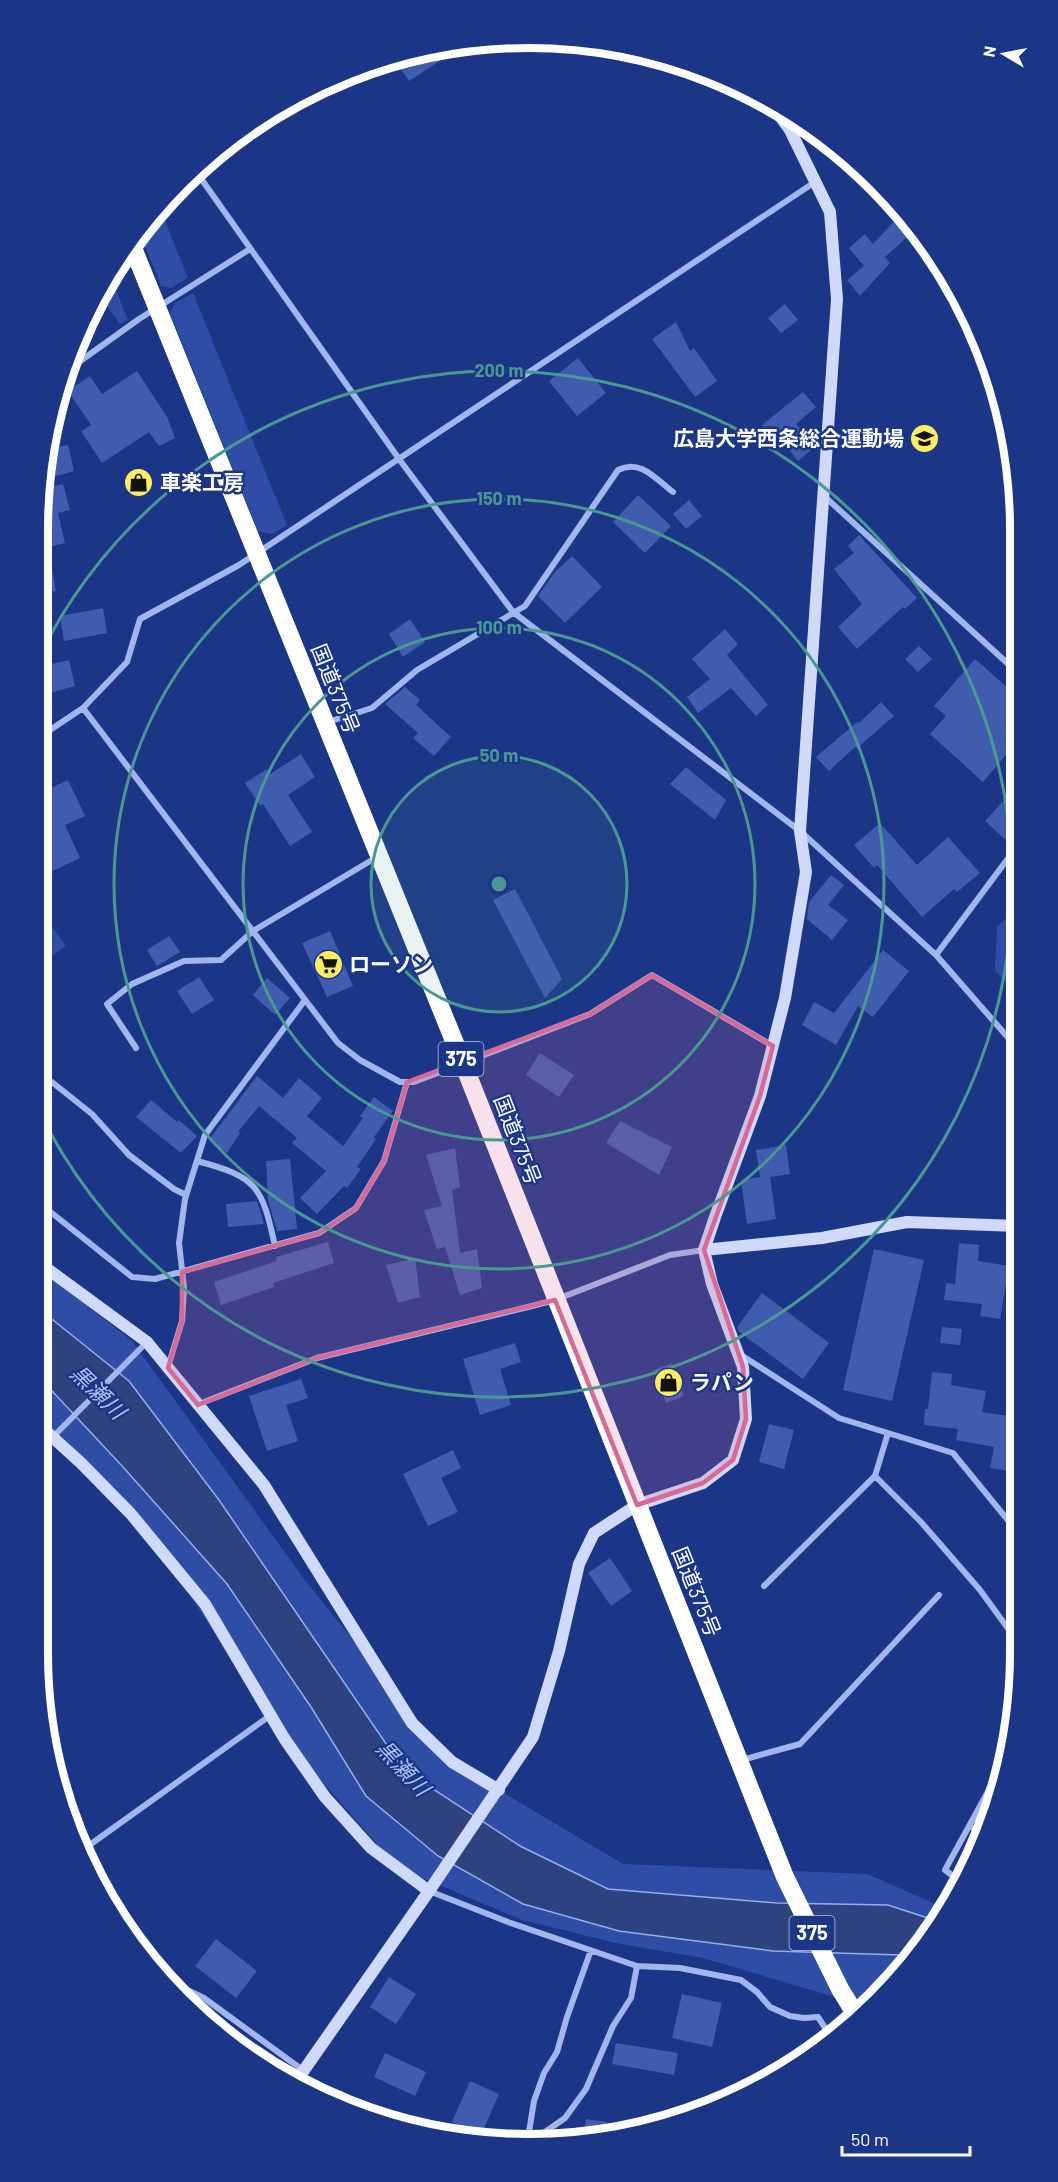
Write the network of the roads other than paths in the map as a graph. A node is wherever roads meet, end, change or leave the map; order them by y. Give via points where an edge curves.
1 (783, 121) edge
2 (201, 178) edge
3 (815, 182) junction
4 (250, 249) junction
5 (135, 253) edge
6 (157, 308) junction
7 (78, 363) edge
8 (399, 459) junction
9 (673, 492) dead end
10 (823, 495) junction
11 (256, 553) junction
12 (513, 612) junction
13 (1010, 666) edge
14 (83, 708) junction
15 (325, 723) junction
16 (48, 731) edge
17 (800, 831) junction
18 (379, 856) junction
19 (1010, 856) edge
20 (253, 931) junction
21 (936, 955) junction
22 (305, 1000) junction
23 (1010, 1040) edge
24 (772, 1046) junction
25 (136, 1048) dead end
26 (463, 1063) junction
27 (48, 1079) edge
28 (407, 1082) junction
29 (197, 1161) junction
30 (186, 1195) junction
31 (48, 1210) edge
32 (1010, 1226) edge
33 (275, 1246) junction
34 (704, 1250) junction
35 (48, 1270) edge
36 (182, 1272) junction
37 (555, 1300) junction
38 (142, 1347) junction
39 (739, 1353) junction
40 (168, 1368) junction
41 (198, 1405) junction
42 (48, 1431) edge
43 (888, 1433) junction
44 (54, 1434) junction
45 (48, 1441) edge
46 (875, 1476) junction
47 (637, 1505) junction
48 (1010, 1523) edge
49 (764, 1586) dead end
50 (939, 1595) dead end
51 (1010, 1631) edge
52 (272, 1715) junction
53 (739, 1761) junction
54 (991, 1787) edge
55 (499, 1790) junction
56 (970, 1826) junction
57 (976, 1830) edge
58 (89, 1846) edge
59 (954, 1877) edge
60 (429, 1891) junction
61 (591, 1950) junction
62 (637, 1966) junction
63 (185, 1989) edge
64 (852, 2009) edge
65 (827, 2031) edge
66 (304, 2071) junction
67 (300, 2076) edge
68 (530, 2134) edge
69 (541, 2134) edge

1 - 3 street
2 - 4 street
3 - 8 street
3 - 10 street via 830,212 837,299
4 - 6 street
4 - 8 street
5 - 6 highway, 国道375号 / 375
6 - 7 street
6 - 11 highway, 国道375号 / 375
8 - 11 street
8 - 12 street
9 - 12 street via 641,467 628,465 618,470 525,606
10 - 13 street
10 - 17 street
11 - 14 street via 140,619 127,662
11 - 15 highway, 国道375号 / 375
12 - 15 street via 417,670 372,708
12 - 17 street
14 - 16 street
14 - 20 street
15 - 18 highway, 国道375号 / 375
17 - 21 street
17 - 24 street via 806,872 785,998
18 - 20 street
18 - 26 highway, 国道375号 / 375
19 - 21 street
20 - 22 street
20 - 25 street via 221,960 184,961 132,984 107,1004
21 - 23 street
22 - 28 street via 338,1043 360,1060
22 - 29 street via 206,1135
24 - 26 street via 652,975 590,1014
24 - 34 street via 760,1096
26 - 28 street
26 - 37 highway, 国道375号 / 375
27 - 30 street via 92,1114 129,1155
28 - 33 street via 384,1161 356,1208 319,1233
29 - 30 street
29 - 33 street via 226,1169 252,1183 266,1206
30 - 36 street via 179,1243
31 - 36 street via 132,1277 155,1279
32 - 34 street via 907,1222 822,1238
33 - 36 street
34 - 37 street via 670,1255
34 - 39 street via 712,1284
35 - 38 street
36 - 40 street via 182,1321
37 - 41 street via 317,1358
37 - 47 highway, 国道375号 / 375
38 - 40 street
38 - 44 street
39 - 43 street via 839,1418
39 - 47 street via 746,1419 733,1460 702,1483
40 - 41 street
41 - 55 street via 264,1485 412,1723 452,1762
42 - 44 street
43 - 46 street
43 - 48 street via 953,1453
44 - 45 street
44 - 52 street via 131,1514 205,1604
46 - 49 street
46 - 51 street via 951,1556
47 - 53 highway, 国道375号 / 375
47 - 55 street via 594,1533 579,1564 559,1651 533,1737
50 - 53 street via 800,1744
52 - 58 street
52 - 60 street via 325,1797 371,1848
53 - 64 highway, 国道375号 / 375 via 785,1877
54 - 56 street
55 - 60 street
56 - 57 street
56 - 59 street via 945,1870
60 - 61 street
60 - 66 street
61 - 62 street
61 - 68 street via 557,2052 537,2092
62 - 65 street via 690,1969 741,1980 770,2007 790,2016 818,2017
62 - 69 street via 630,1998 585,2089 565,2118
63 - 66 street via 204,1998
66 - 67 street

